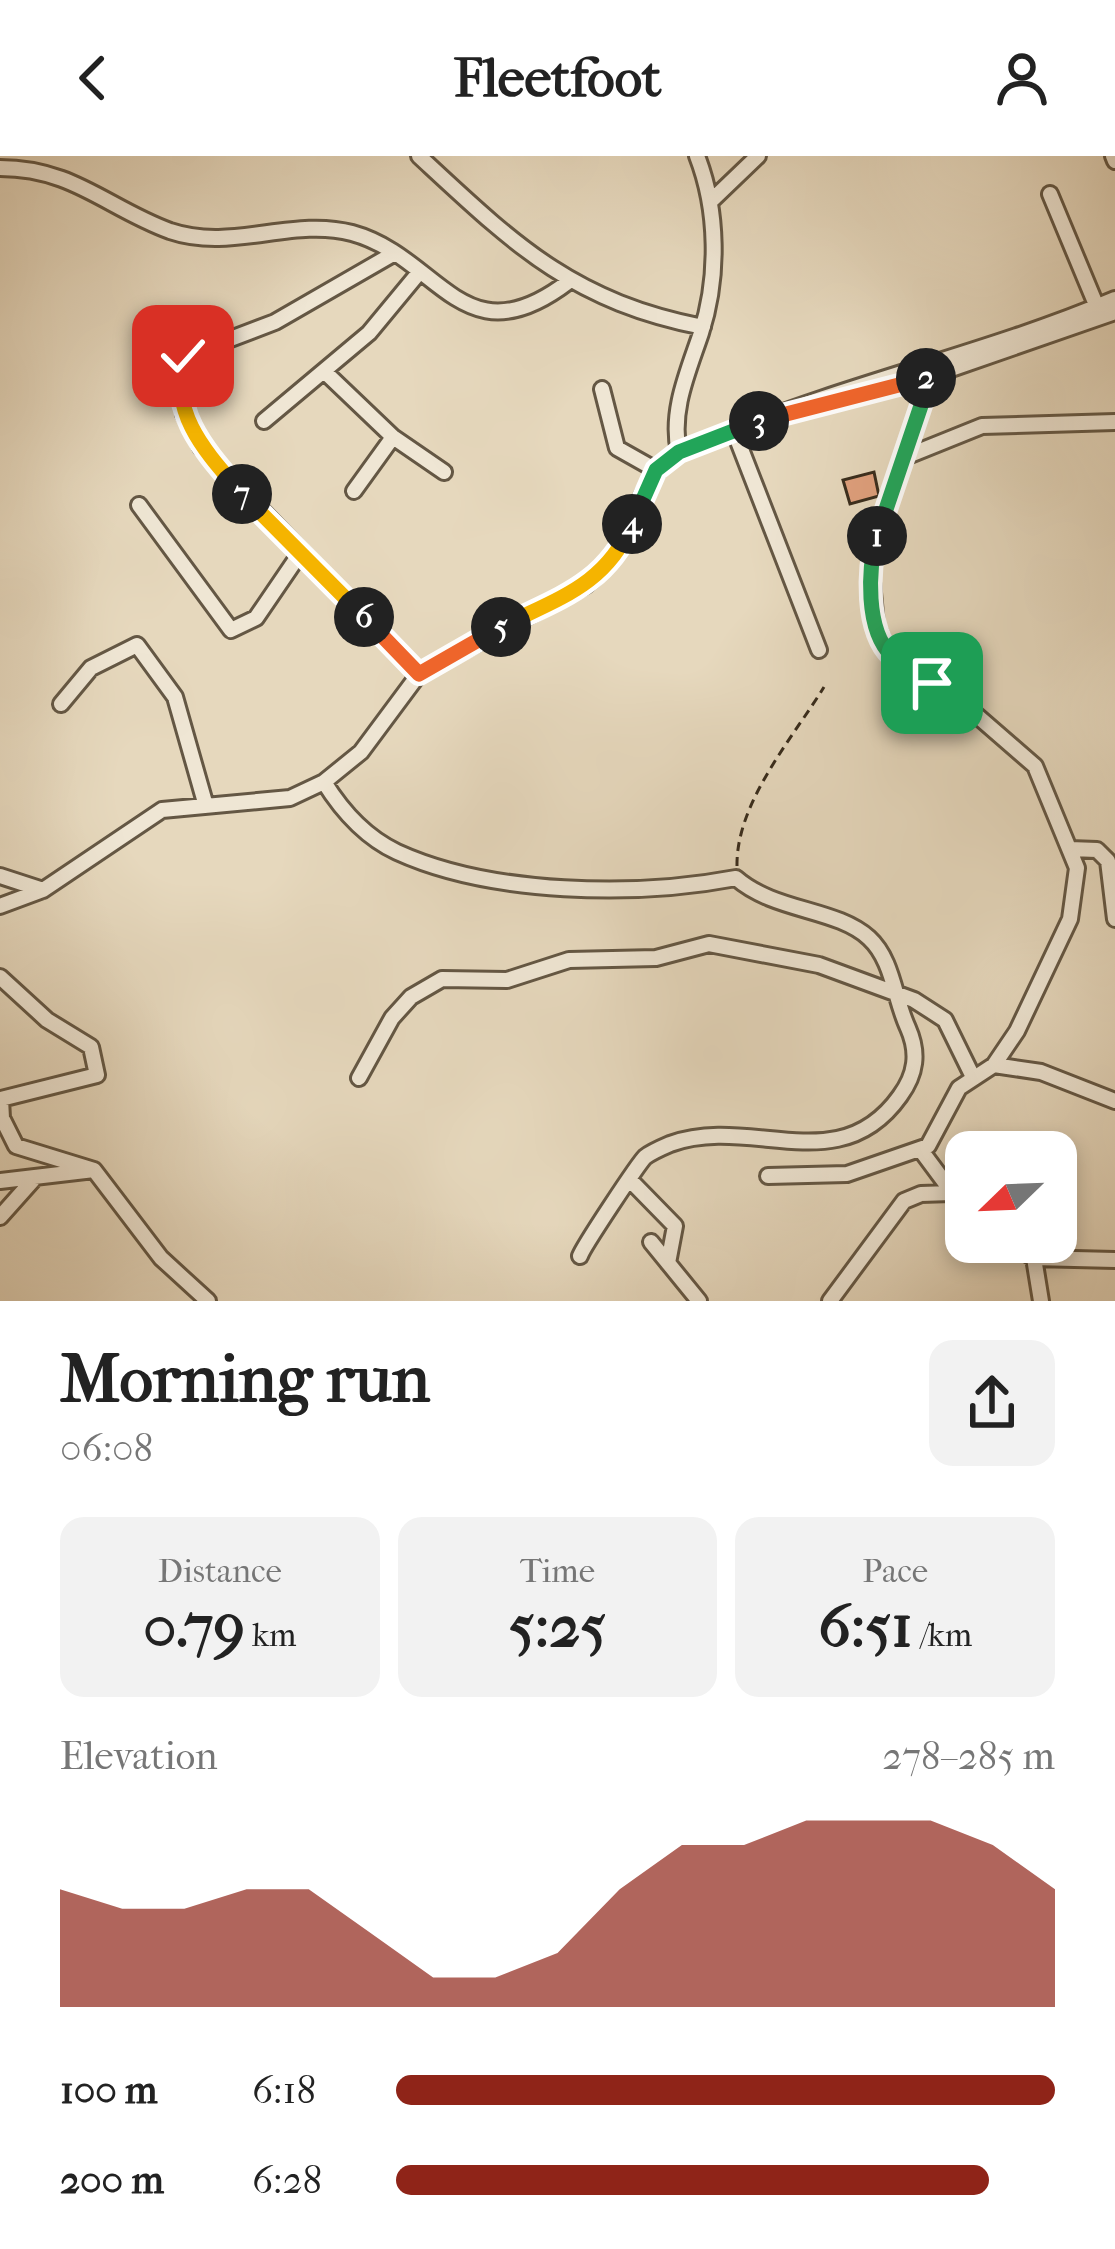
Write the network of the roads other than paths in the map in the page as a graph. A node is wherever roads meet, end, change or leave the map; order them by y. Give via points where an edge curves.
1 (418, 156) edge
2 (697, 156) edge
3 (758, 156) edge
4 (0, 168) edge
5 (1050, 194) dead end
6 (710, 202) junction
7 (393, 254) junction
8 (417, 274) junction
9 (568, 282) junction
10 (1115, 299) edge
11 (1097, 307) junction
12 (1115, 312) edge
13 (703, 327) junction
14 (1043, 333) junction
15 (326, 374) junction
16 (931, 376) junction
17 (602, 389) dead end
18 (264, 421) dead end
19 (756, 421) junction
20 (1115, 422) edge
21 (734, 431) junction
22 (393, 437) junction
23 (679, 452) junction
24 (905, 458) junction
25 (656, 470) junction
26 (444, 472) dead end
27 (354, 491) dead end
28 (139, 506) dead end
29 (301, 552) junction
30 (819, 650) dead end
31 (419, 674) junction
32 (61, 704) dead end
33 (324, 782) junction
34 (206, 806) junction
35 (1070, 849) junction
36 (0, 875) edge
37 (43, 890) junction
38 (0, 906) edge
39 (1115, 919) edge
40 (0, 977) edge
41 (890, 991) junction
42 (994, 1065) junction
43 (972, 1075) junction
44 (359, 1078) dead end
45 (1115, 1101) edge
46 (920, 1150) junction
47 (94, 1170) junction
48 (768, 1176) dead end
49 (33, 1180) junction
50 (0, 1181) edge
51 (631, 1181) junction
52 (945, 1185) edge
53 (945, 1193) edge
54 (0, 1217) edge
55 (651, 1242) dead end
56 (580, 1256) dead end
57 (1077, 1259) edge
58 (1115, 1260) edge
59 (668, 1263) junction
60 (1035, 1263) edge
61 (208, 1301) edge
62 (699, 1301) edge
63 (830, 1301) edge
64 (1041, 1301) edge

1 - 9 street via 485,221
2 - 6 street
3 - 6 street
4 - 7 street via 86,185 172,231 254,239 311,226 366,238
5 - 11 street
6 - 13 street via 714,249
7 - 8 street
7 - 29 street via 275,322 183,356 191,432
8 - 9 street via 462,305 503,313 541,303
8 - 15 street
9 - 13 street via 642,315
10 - 11 street
11 - 14 street
12 - 14 street
13 - 23 street via 683,383
14 - 16 street
14 - 19 street
15 - 18 street
15 - 22 street
16 - 19 street
16 - 24 street
17 - 25 street via 617,448
19 - 21 street
20 - 24 street via 982,426
21 - 23 street
21 - 30 street
22 - 26 street
22 - 27 street
23 - 25 street
24 - 35 street via 870,560 876,626 888,653 973,710 1035,766
25 - 31 street via 610,566
28 - 29 street via 231,630 256,618
29 - 31 street
31 - 33 street via 362,752
32 - 34 street via 92,668 137,645 175,697
33 - 34 street via 290,798
33 - 41 street via 356,824 421,861 559,886 648,890 736,878 757,896 864,933 886,956
34 - 37 street via 162,810
35 - 39 street via 1097,850 1108,860
35 - 42 street via 1070,919
36 - 37 street
37 - 38 street
40 - 47 street via 91,1047 97,1075 2,1099 2,1118 16,1146
41 - 43 street via 945,1021
41 - 44 street via 819,965 710,944 656,958 569,961 507,980 442,980 392,1018
41 - 51 street via 915,1044 913,1077 870,1129 839,1141 671,1144 645,1157
42 - 43 street
42 - 45 street via 1041,1072
43 - 46 street
46 - 48 street via 847,1174
46 - 52 street
47 - 49 street
47 - 61 street via 161,1258
49 - 50 street
49 - 54 street
51 - 56 street via 587,1235
51 - 59 street via 675,1226
53 - 63 street via 904,1201
55 - 59 street
57 - 58 street
59 - 62 street
60 - 64 street

